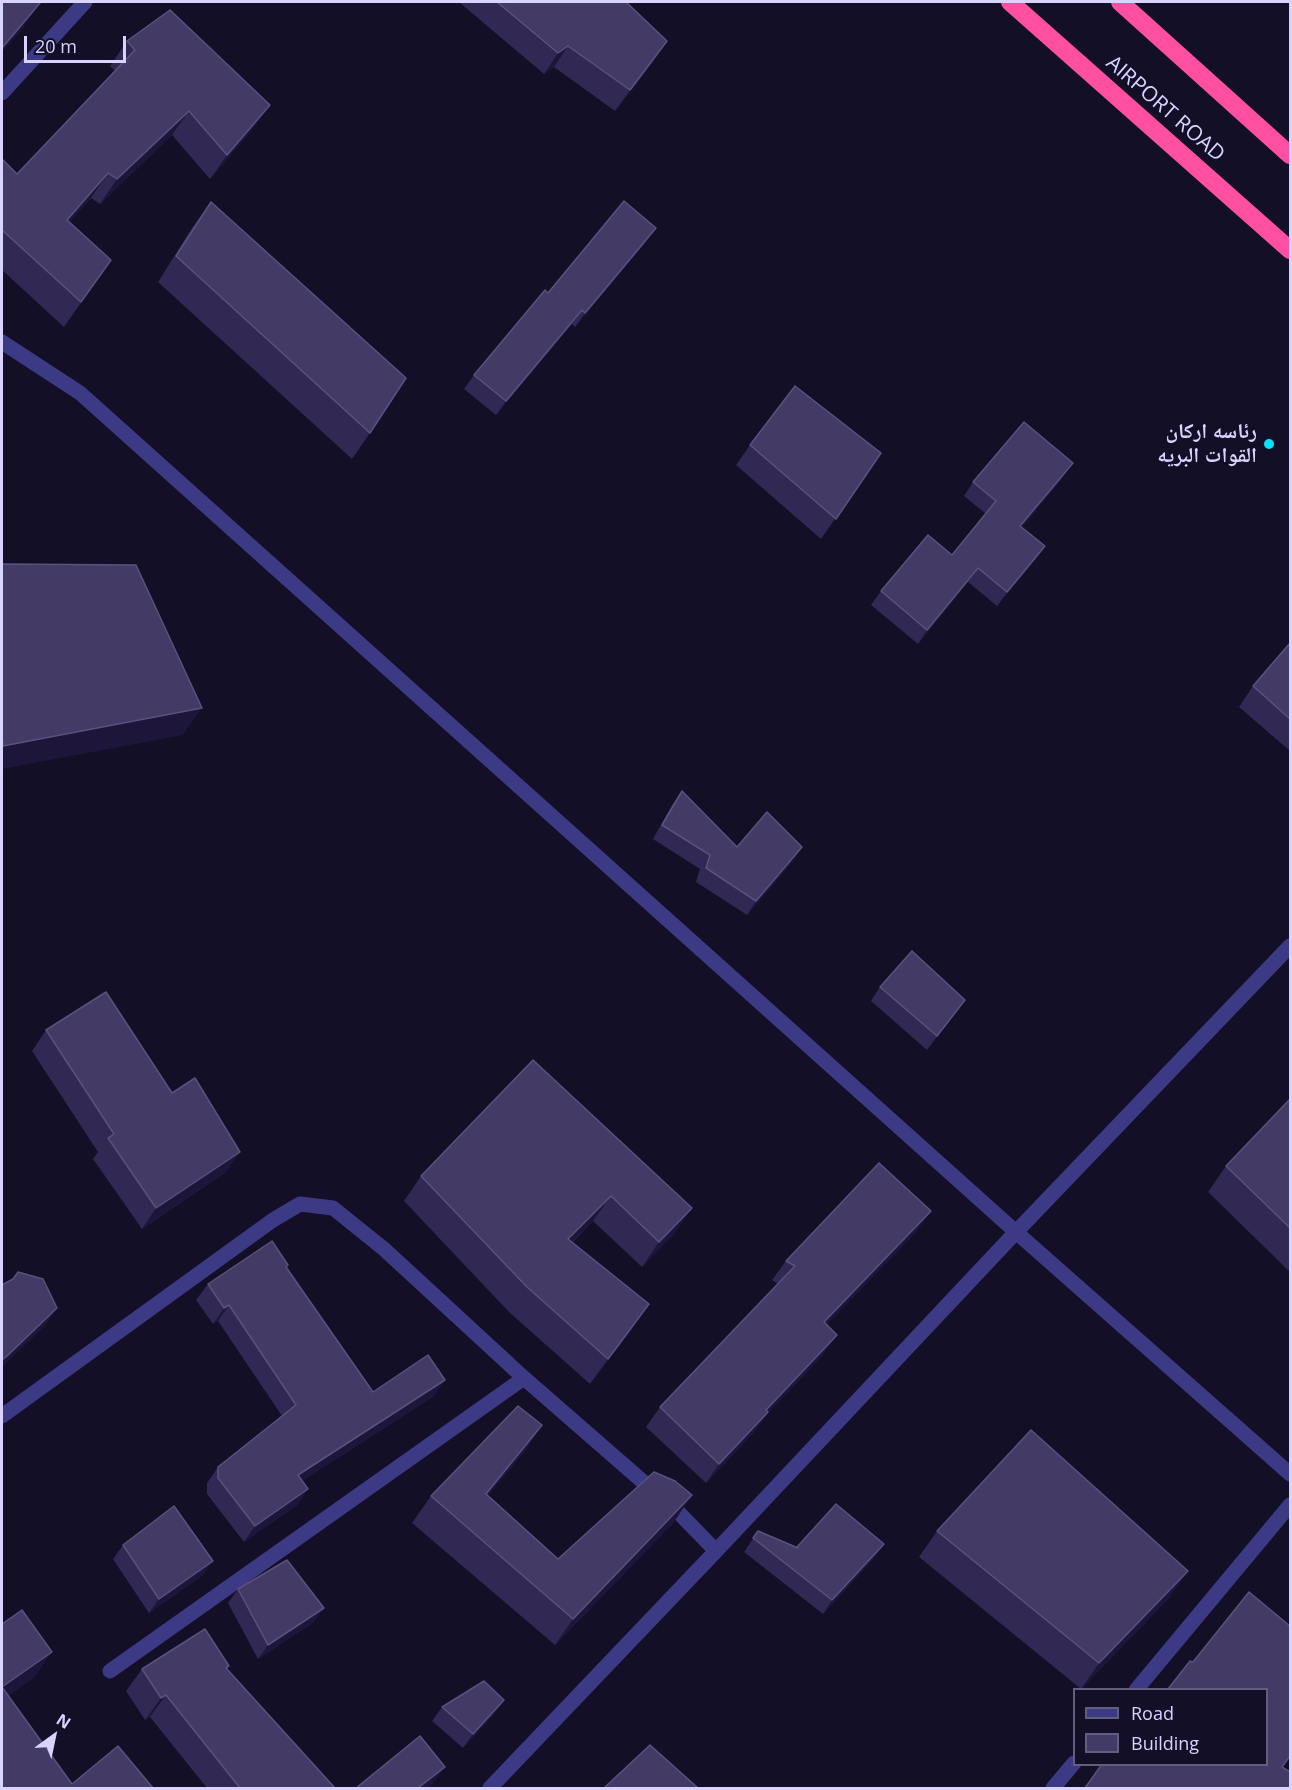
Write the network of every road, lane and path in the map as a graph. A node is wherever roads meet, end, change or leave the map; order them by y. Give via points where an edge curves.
1 (85, 2) edge
2 (1010, 2) edge
3 (1120, 2) edge
4 (2, 93) edge
5 (1290, 155) edge
6 (1290, 250) edge
7 (2, 342) edge
8 (1290, 946) edge
9 (1016, 1232) junction
10 (524, 1378) junction
11 (2, 1416) edge
12 (1290, 1474) edge
13 (1290, 1505) edge
14 (716, 1551) junction
15 (110, 1671) dead end
16 (1137, 1688) edge
17 (1073, 1764) edge
18 (490, 1788) edge
19 (1053, 1788) edge

1 - 4 street
2 - 6 highway, AIRPORT ROAD
3 - 5 highway
7 - 9 street via 80,393
8 - 9 street
9 - 12 street
9 - 14 street
10 - 11 street via 384,1249 333,1208 300,1204
10 - 14 street via 680,1514
10 - 15 street
13 - 16 street
14 - 18 street
17 - 19 street

